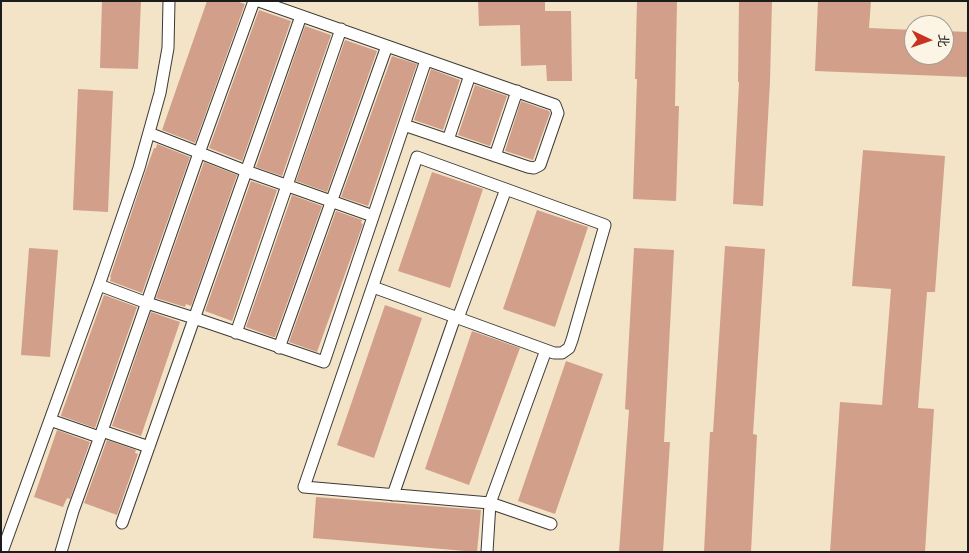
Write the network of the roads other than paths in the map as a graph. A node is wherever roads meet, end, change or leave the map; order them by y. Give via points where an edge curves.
1 (169, 1) edge
2 (254, 1) edge
3 (259, 1) edge
4 (301, 16) junction
5 (341, 29) junction
6 (387, 46) junction
7 (426, 60) junction
8 (470, 75) junction
9 (517, 92) junction
10 (404, 125) junction
11 (148, 133) junction
12 (448, 140) junction
13 (199, 153) junction
14 (495, 156) junction
15 (246, 171) junction
16 (288, 185) junction
17 (506, 190) junction
18 (331, 201) junction
19 (373, 216) junction
20 (99, 285) junction
21 (373, 287) junction
22 (147, 304) junction
23 (194, 318) junction
24 (457, 318) junction
25 (236, 333) junction
26 (279, 348) junction
27 (546, 350) junction
28 (50, 420) junction
29 (101, 434) junction
30 (149, 447) junction
31 (393, 495) junction
32 (490, 503) junction
33 (122, 523) dead end
34 (551, 524) dead end
35 (2, 552) edge
36 (61, 552) edge
37 (486, 552) edge

1 - 11 lane via 168,48 160,93
2 - 13 lane
3 - 4 lane
4 - 5 lane
4 - 15 lane
5 - 6 lane
5 - 16 lane
6 - 7 lane
6 - 18 lane
7 - 8 lane
7 - 10 lane
8 - 9 lane
8 - 12 lane
9 - 14 lane
9 - 14 lane via 555,105 558,113 540,165 528,167
10 - 12 lane
10 - 19 lane
11 - 13 lane
11 - 20 lane
12 - 14 lane
13 - 15 lane
13 - 22 lane
15 - 16 lane
15 - 23 lane
16 - 18 lane
16 - 25 lane
17 - 21 lane via 418,157
17 - 24 lane
17 - 27 lane via 604,225 569,348 562,353
18 - 19 lane
18 - 26 lane
19 - 26 lane via 324,362
20 - 22 lane
20 - 28 lane
21 - 24 lane
21 - 31 lane via 304,487
22 - 23 lane
22 - 29 lane
23 - 25 lane
23 - 30 lane
24 - 27 lane
24 - 31 lane
25 - 26 lane
27 - 32 lane
28 - 29 lane
28 - 35 lane
29 - 30 lane
29 - 36 lane via 72,511
30 - 33 lane
31 - 32 lane
32 - 34 lane
32 - 37 lane

